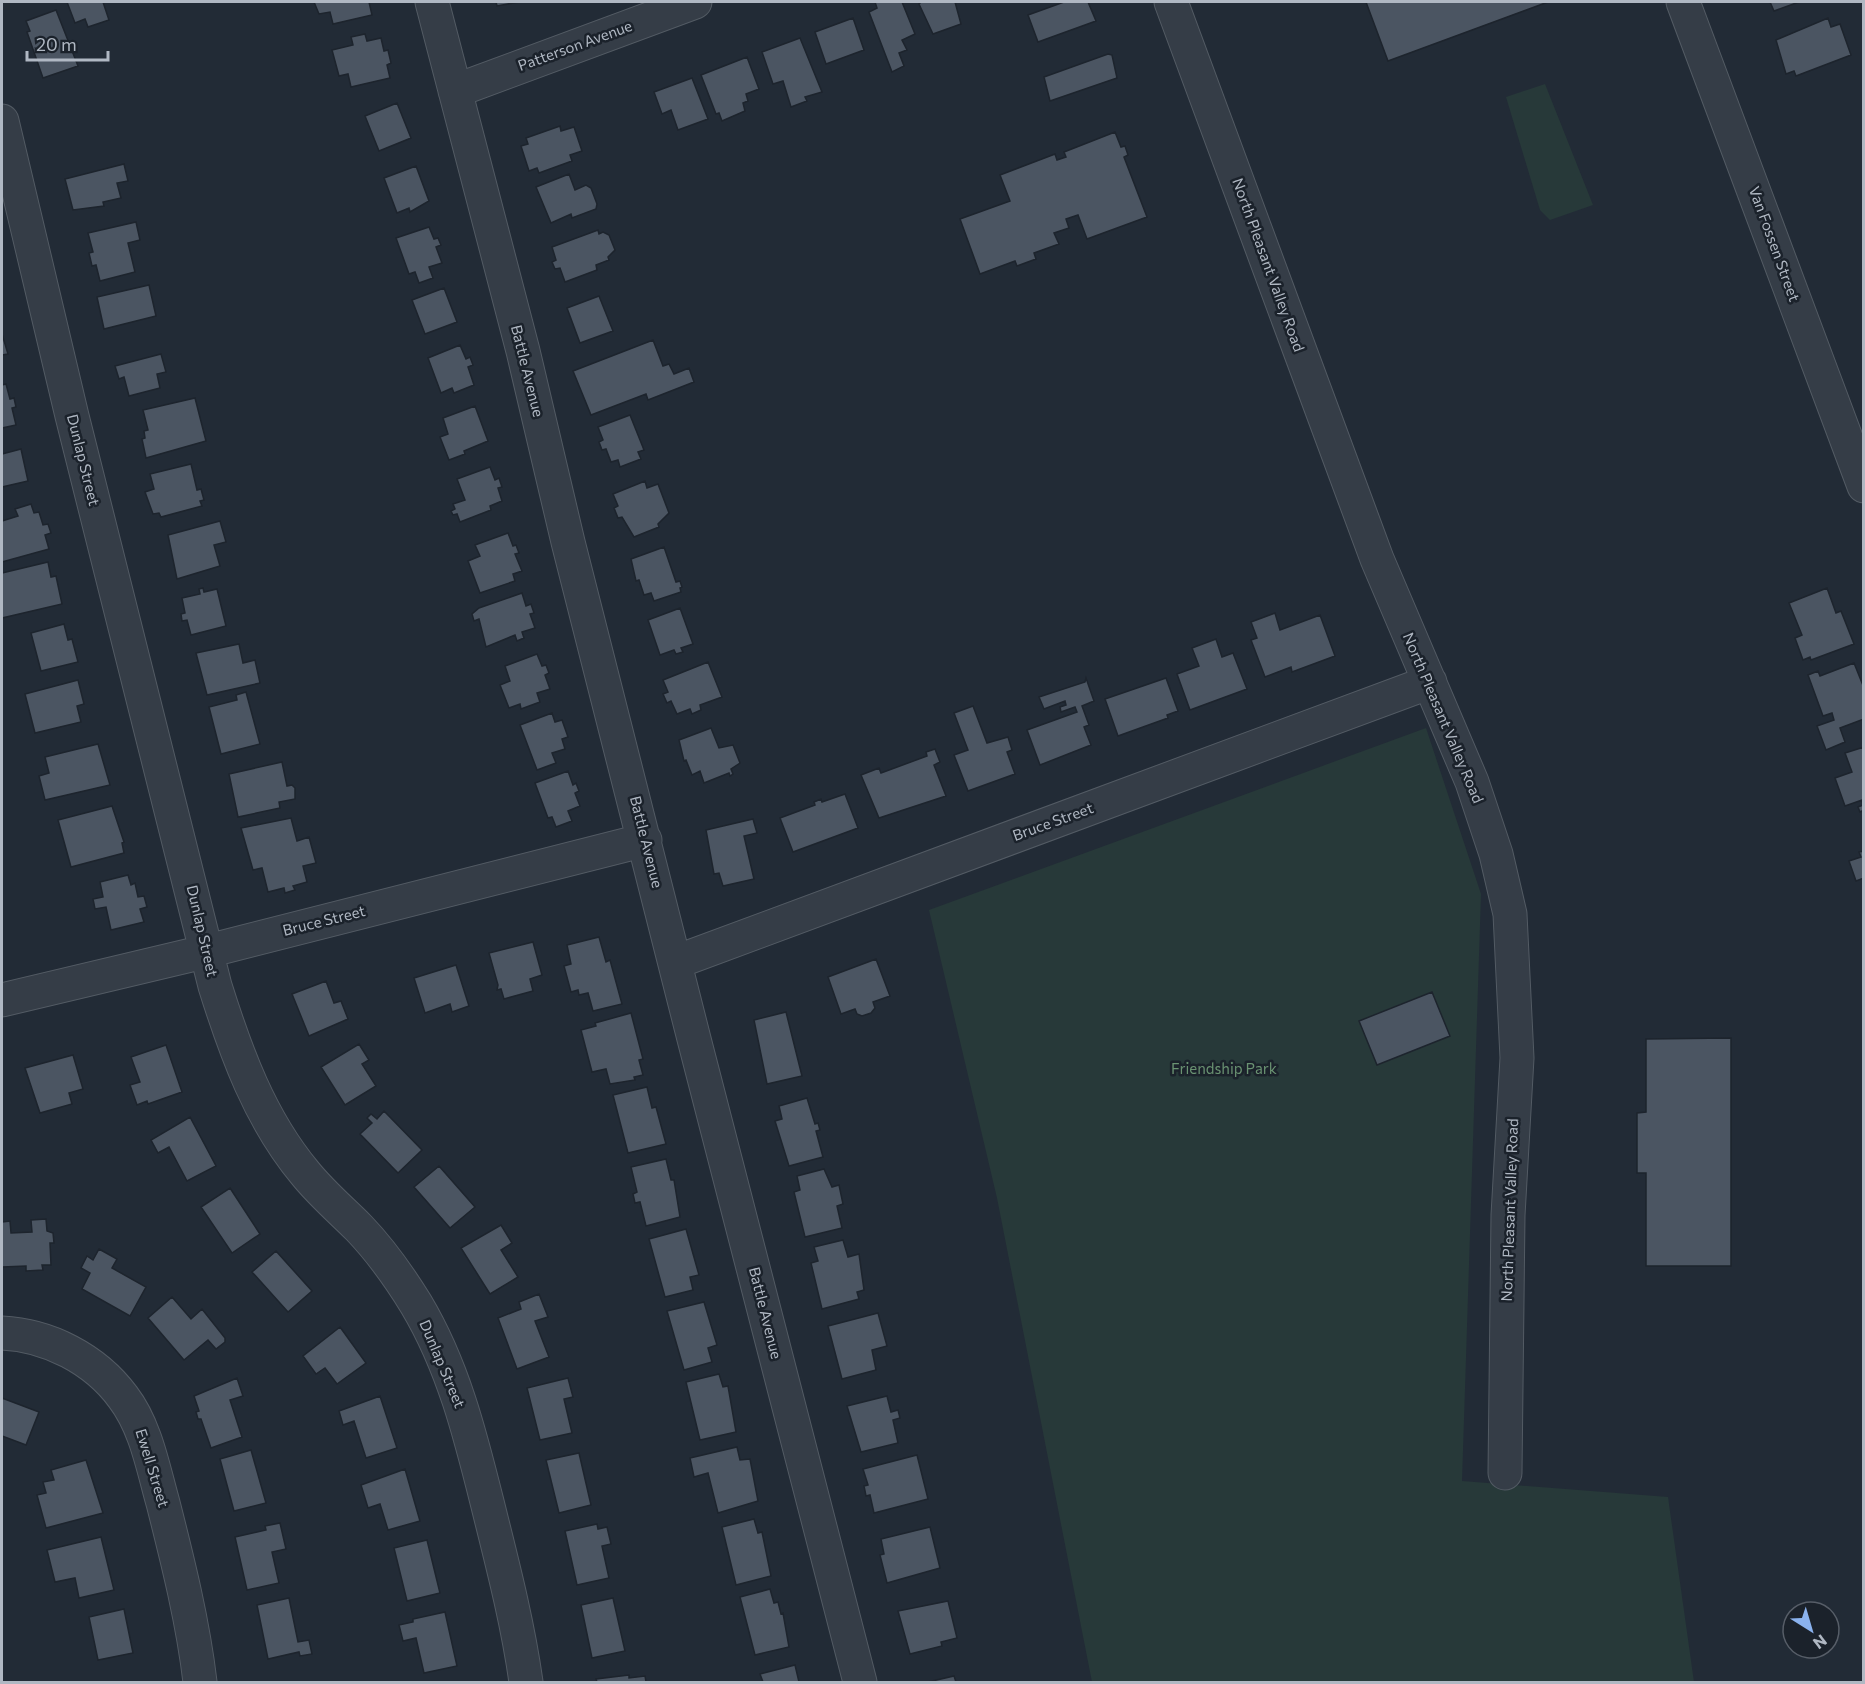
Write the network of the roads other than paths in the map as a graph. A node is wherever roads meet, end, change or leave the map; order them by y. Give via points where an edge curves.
1 (432, 2) edge
2 (695, 2) edge
3 (1171, 2) edge
4 (1683, 2) edge
5 (454, 91) junction
6 (2, 121) edge
7 (1863, 486) edge
8 (1430, 682) junction
9 (645, 840) junction
10 (208, 951) junction
11 (676, 962) junction
12 (2, 1000) edge
13 (2, 1333) edge
14 (1505, 1473) dead end
15 (200, 1683) edge
16 (526, 1683) edge
17 (860, 1683) edge

1 - 5 street, Battle Avenue
2 - 5 street, Patterson Avenue
3 - 8 street, North Pleasant Valley Road via 1377,559
4 - 7 street, Van Fossen Street
5 - 9 street, Battle Avenue
6 - 10 street, Dunlap Street via 72,416
8 - 11 street, Bruce Street
8 - 14 street, North Pleasant Valley Road via 1472,782 1496,854 1510,914 1517,1058 1508,1215
9 - 10 street, Bruce Street
9 - 11 street, Battle Avenue
10 - 12 street, Bruce Street
10 - 16 street, Dunlap Street via 233,1043 279,1138 306,1175 387,1261 436,1340 456,1388 474,1453 519,1631
11 - 17 street, Battle Avenue
13 - 15 street, Ewell Street via 42,1340 71,1352 102,1374 123,1397 139,1424 178,1562

